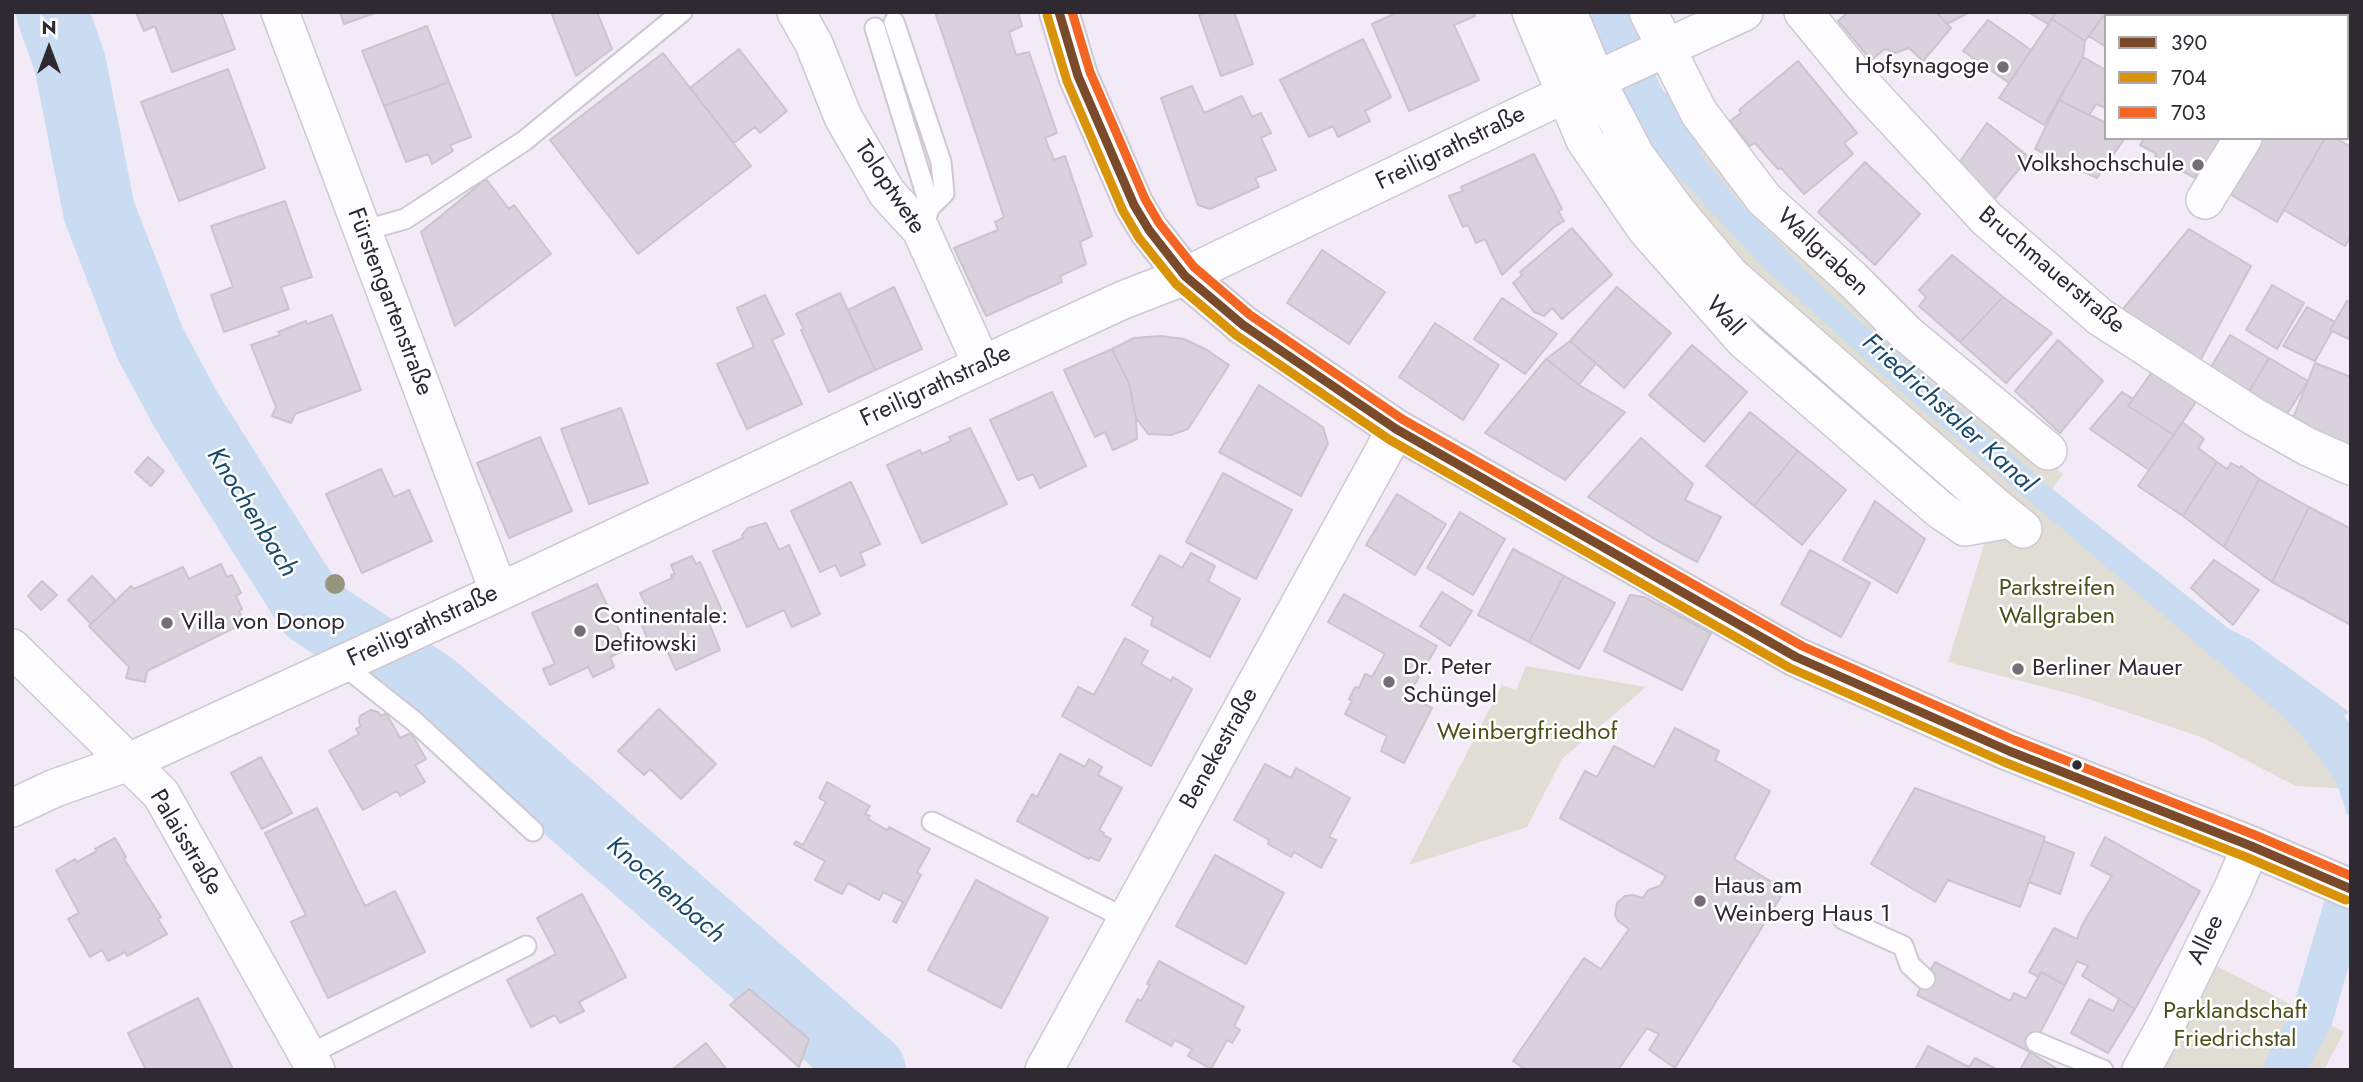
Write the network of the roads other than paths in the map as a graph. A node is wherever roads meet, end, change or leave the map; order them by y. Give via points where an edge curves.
1 (280, 12) edge
2 (682, 12) edge
3 (796, 12) edge
4 (1059, 12) edge
5 (1531, 12) edge
6 (1568, 12) edge
7 (1648, 12) edge
8 (1744, 12) edge
9 (1803, 12) edge
10 (894, 22) dead end
11 (875, 29) dead end
12 (1658, 52) junction
13 (1590, 83) junction
14 (2242, 140) edge
15 (2205, 200) dead end
16 (925, 218) junction
17 (362, 231) junction
18 (1185, 276) junction
19 (982, 365) junction
20 (1396, 429) junction
21 (2048, 451) dead end
22 (2351, 466) edge
23 (2020, 526) dead end
24 (499, 592) junction
25 (12, 648) edge
26 (342, 664) junction
27 (129, 762) junction
28 (12, 808) edge
29 (932, 822) dead end
30 (533, 831) dead end
31 (2251, 846) junction
32 (2340, 884) edge
33 (1127, 919) junction
34 (1843, 919) dead end
35 (526, 946) dead end
36 (1925, 979) dead end
37 (2036, 1042) dead end
38 (312, 1062) edge
39 (1044, 1070) edge
40 (2103, 1070) edge
41 (2141, 1070) edge

1 - 17 street, Fürstengartenstraße
2 - 17 lane via 524,141 405,219
3 - 16 street, Toloptwete via 843,117 887,192
4 - 18 main road via 1078,76 1133,205
5 - 13 street, Wall
6 - 13 street, Wall
7 - 12 street, Wallgraben
8 - 12 street, Freiligrathstraße
9 - 22 street, Bruchmauerstraße via 1863,85 1987,219 2100,317 2253,416
10 - 16 lane via 941,162 944,193
11 - 16 lane via 919,170
12 - 13 street, Freiligrathstraße
12 - 21 street, Wallgraben via 1764,199 1907,334
13 - 18 street, Freiligrathstraße
13 - 23 street, Wall via 1585,140 1646,229 1744,340 1965,527
14 - 15 street
16 - 19 street, Toloptwete
17 - 24 street, Fürstengartenstraße
18 - 19 street, Freiligrathstraße
18 - 20 main road via 1243,325
19 - 24 street, Freiligrathstraße
20 - 31 main road via 1796,657 2009,751
20 - 33 street, Benekestraße
24 - 26 street, Freiligrathstraße
25 - 27 street, Palaisstraße
26 - 27 street, Freiligrathstraße
26 - 30 lane via 415,722
27 - 28 street, Freiligrathstraße
27 - 38 street, Palaisstraße via 161,794
29 - 33 lane
31 - 32 main road
31 - 41 street, Allee
33 - 39 street, Benekestraße
34 - 36 lane via 1903,946 1910,965
35 - 38 lane
37 - 40 lane

